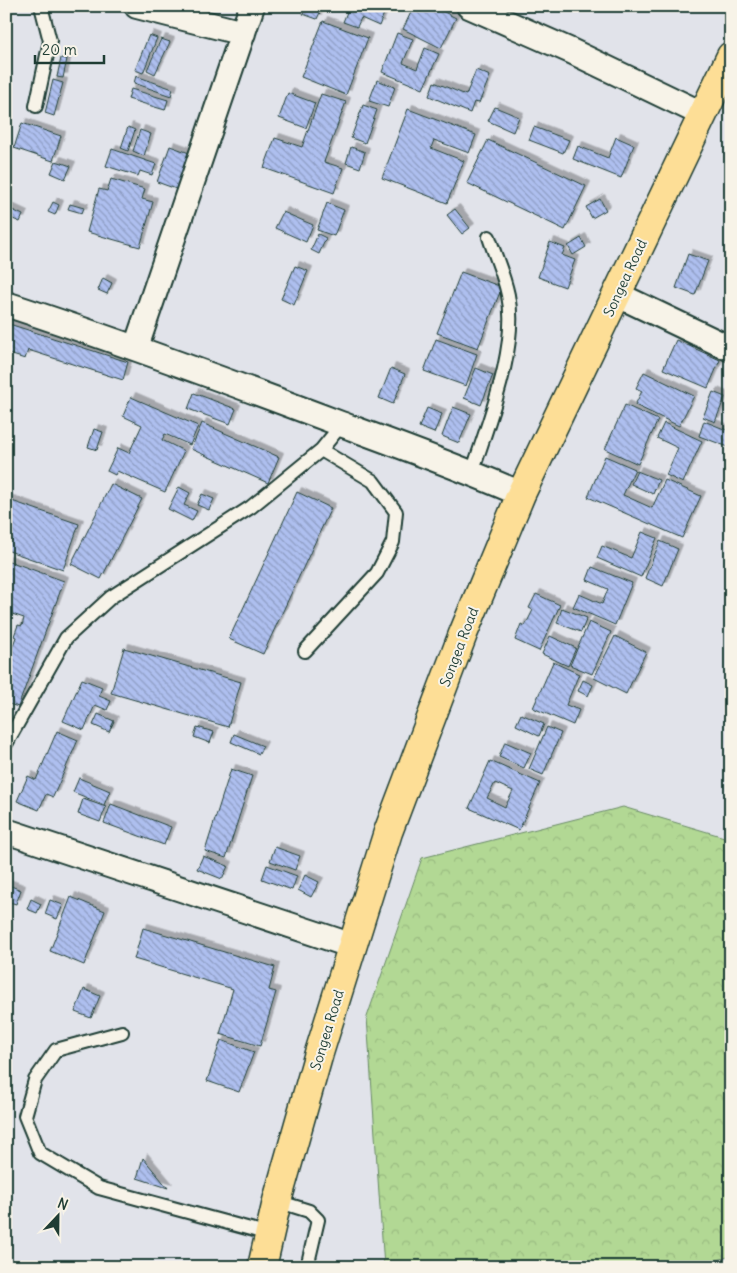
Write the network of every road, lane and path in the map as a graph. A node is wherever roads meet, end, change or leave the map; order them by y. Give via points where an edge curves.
1 (41, 6) edge
2 (137, 6) edge
3 (252, 6) edge
4 (469, 6) edge
5 (243, 33) junction
6 (731, 56) edge
7 (36, 106) dead end
8 (702, 114) junction
9 (489, 237) dead end
10 (618, 295) junction
11 (6, 304) edge
12 (136, 347) junction
13 (731, 349) edge
14 (342, 424) junction
15 (321, 450) junction
16 (472, 473) junction
17 (521, 494) junction
18 (304, 651) dead end
19 (6, 744) edge
20 (6, 831) edge
21 (353, 946) junction
22 (122, 1032) dead end
23 (277, 1201) junction
24 (269, 1234) junction
25 (262, 1267) edge
26 (307, 1267) edge

1 - 7 lane via 50,41
2 - 5 street
3 - 5 street
4 - 8 street
5 - 12 street
6 - 8 highway, Songea Road
8 - 10 highway, Songea Road
9 - 16 lane via 508,295 511,322 507,358
10 - 13 street
10 - 17 highway, Songea Road
11 - 12 street
12 - 14 street
14 - 15 lane
14 - 16 street
15 - 18 lane via 373,481 396,512 393,542 377,573
15 - 19 lane via 251,507 111,597 66,638
16 - 17 street
17 - 21 highway, Songea Road via 463,634 388,832
20 - 21 street
21 - 23 highway, Songea Road via 318,1053
22 - 24 lane via 56,1050 35,1080 25,1116 40,1153 99,1188
23 - 24 highway, Songea Road
23 - 26 lane via 310,1210 318,1220
24 - 25 highway, Songea Road

